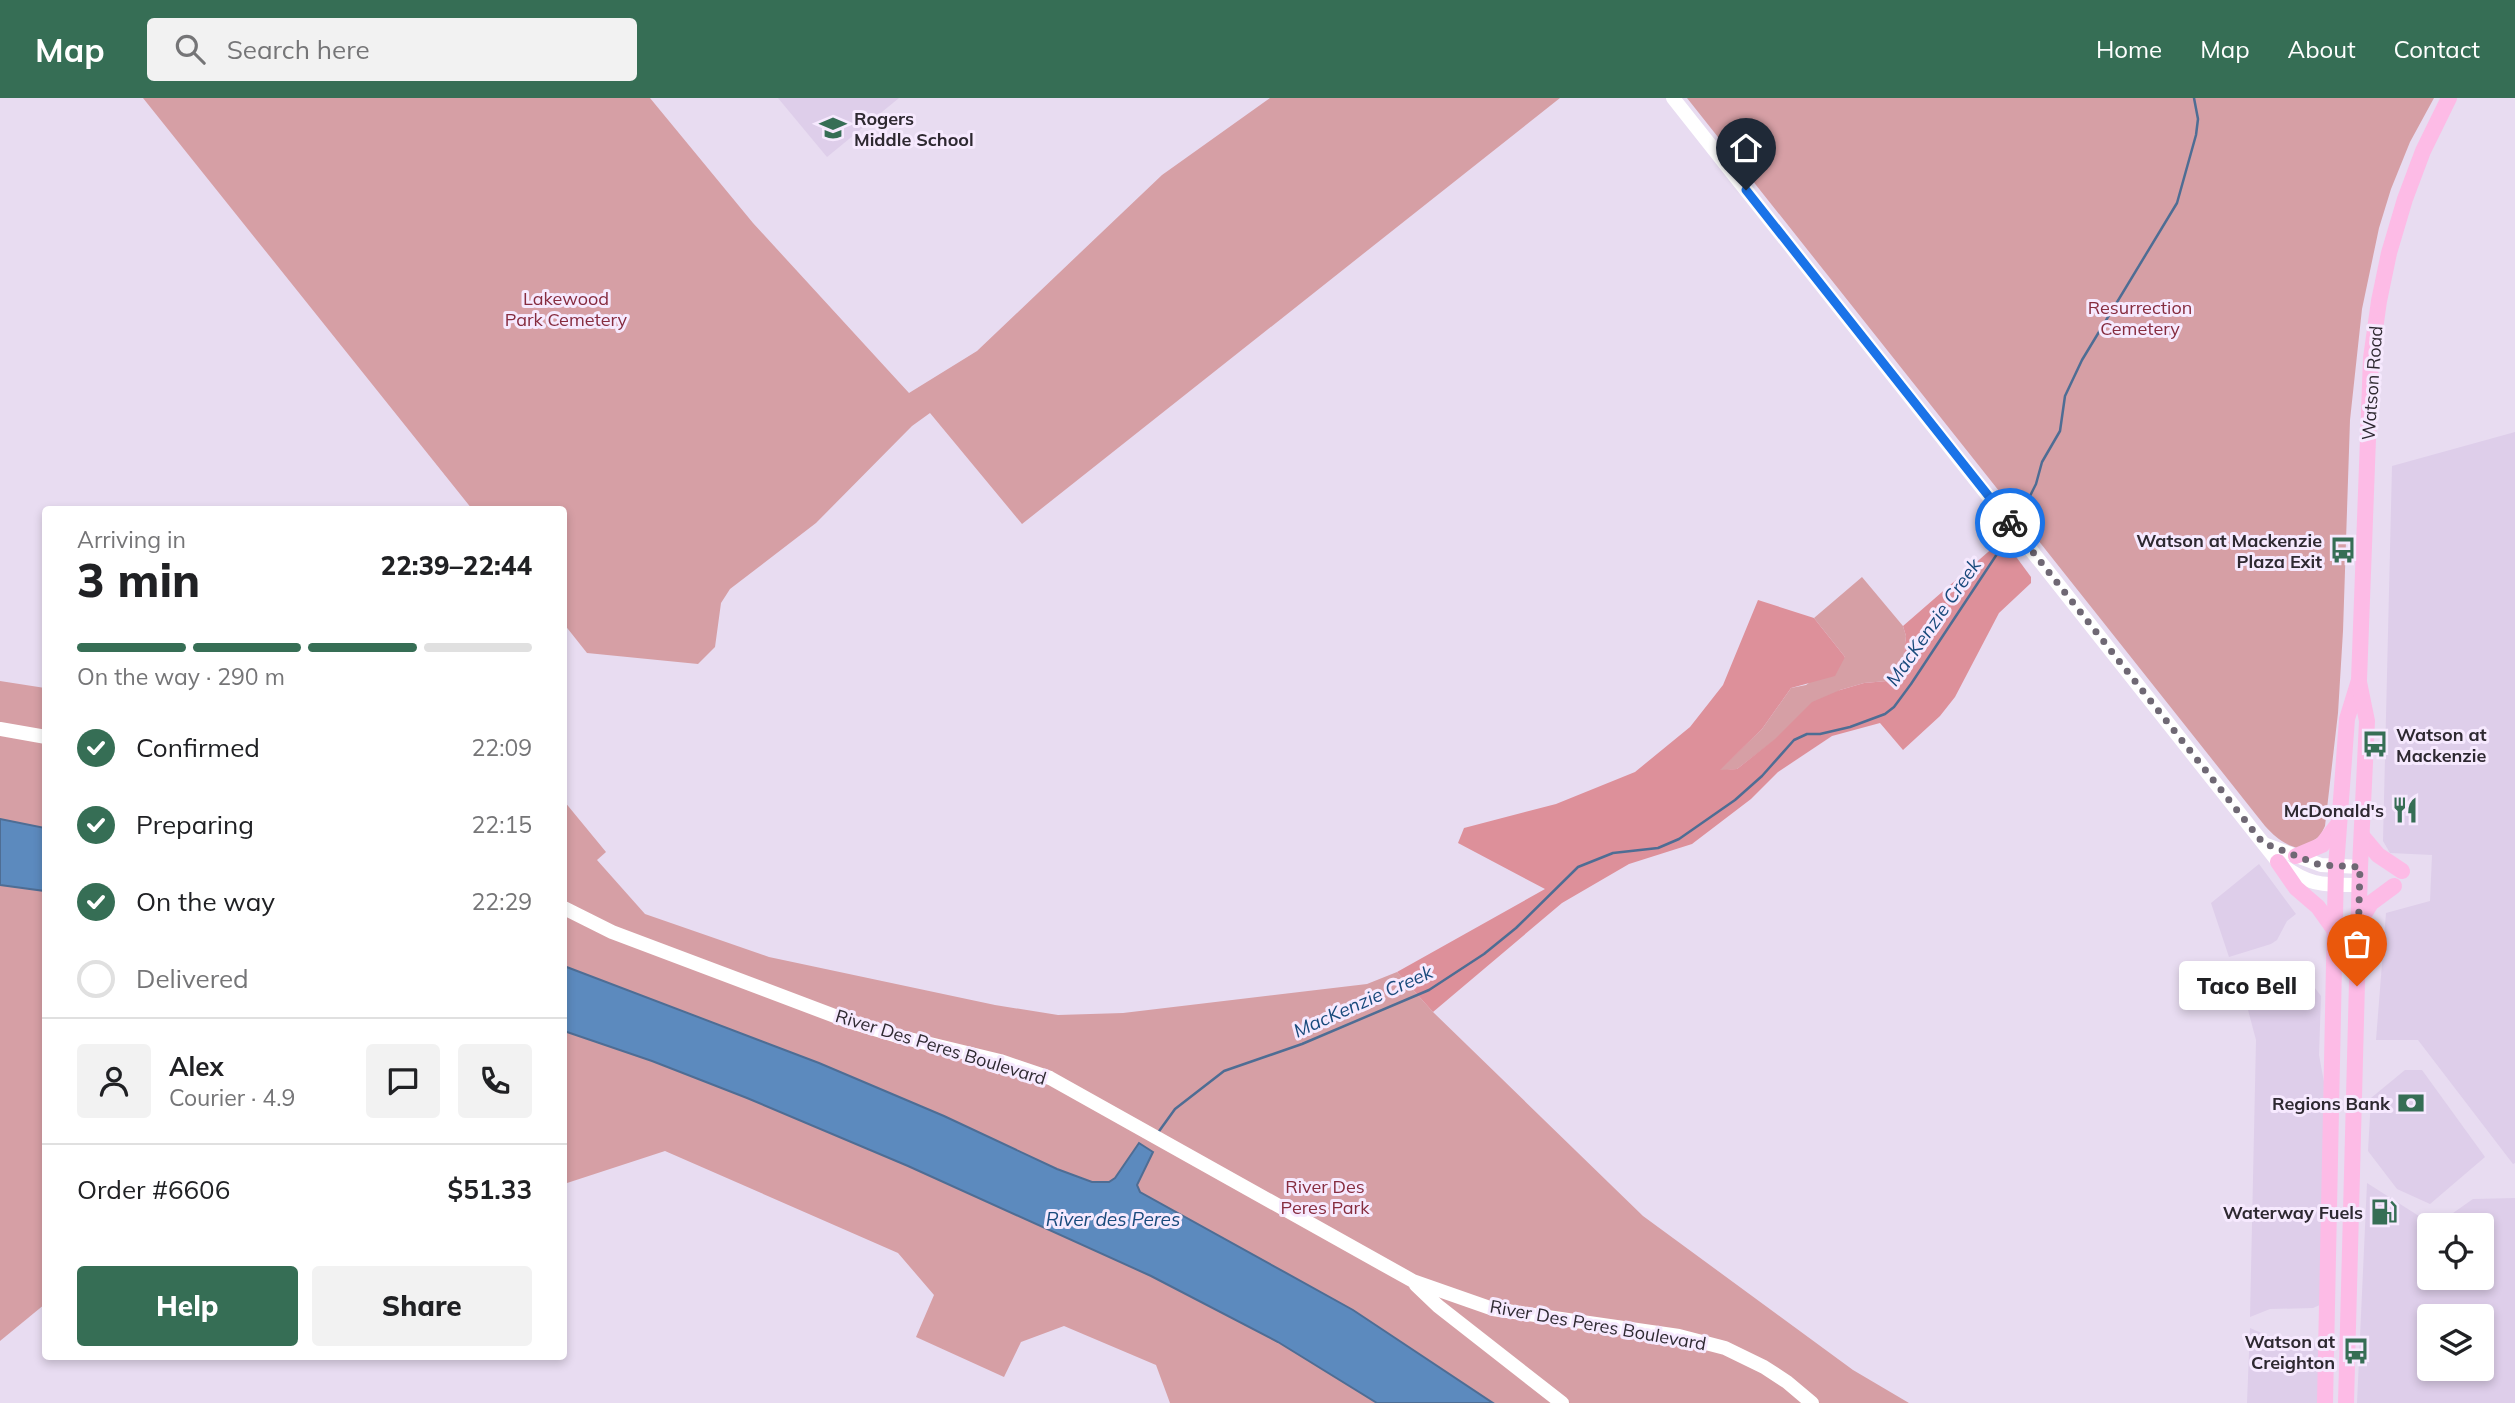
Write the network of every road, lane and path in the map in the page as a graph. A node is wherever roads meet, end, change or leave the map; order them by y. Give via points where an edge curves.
1 (1673, 98) edge
2 (2449, 98) edge
3 (2359, 680) junction
4 (0, 729) edge
5 (42, 736) edge
6 (2339, 824) junction
7 (2362, 836) junction
8 (2263, 843) junction
9 (2296, 856) junction
10 (2278, 862) junction
11 (2336, 867) junction
12 (2360, 867) junction
13 (2336, 885) junction
14 (2360, 886) junction
15 (567, 910) edge
16 (2359, 923) junction
17 (2335, 931) junction
18 (1413, 1281) junction
19 (1562, 1403) edge
20 (1812, 1403) edge
21 (2325, 1403) edge
22 (2346, 1403) edge

1 - 8 main road
2 - 3 main road, Watson Road via 2405,199 2379,301 2371,358
3 - 6 main road, Watson Road via 2347,719
3 - 7 main road, Watson Road via 2367,721
4 - 5 main road
6 - 9 main road via 2322,845
6 - 11 main road, Watson Road
7 - 12 main road, Watson Road
7 - 16 main road via 2398,878 2371,903
8 - 9 main road
8 - 10 main road
9 - 11 main road
10 - 13 main road via 2304,880
10 - 17 main road
11 - 12 main road
11 - 13 main road, Watson Road
12 - 14 main road, Watson Road
13 - 14 main road
13 - 17 main road, Watson Road
14 - 16 main road, Watson Road
15 - 18 main road, River Des Peres Boulevard via 612,932 848,1021 1034,1072 1062,1084
16 - 22 main road, Watson Road
17 - 21 main road, Watson Road
18 - 19 main road, River Des Peres Boulevard via 1438,1306
18 - 20 main road, River Des Peres Boulevard via 1493,1309 1679,1336 1725,1348 1764,1367

